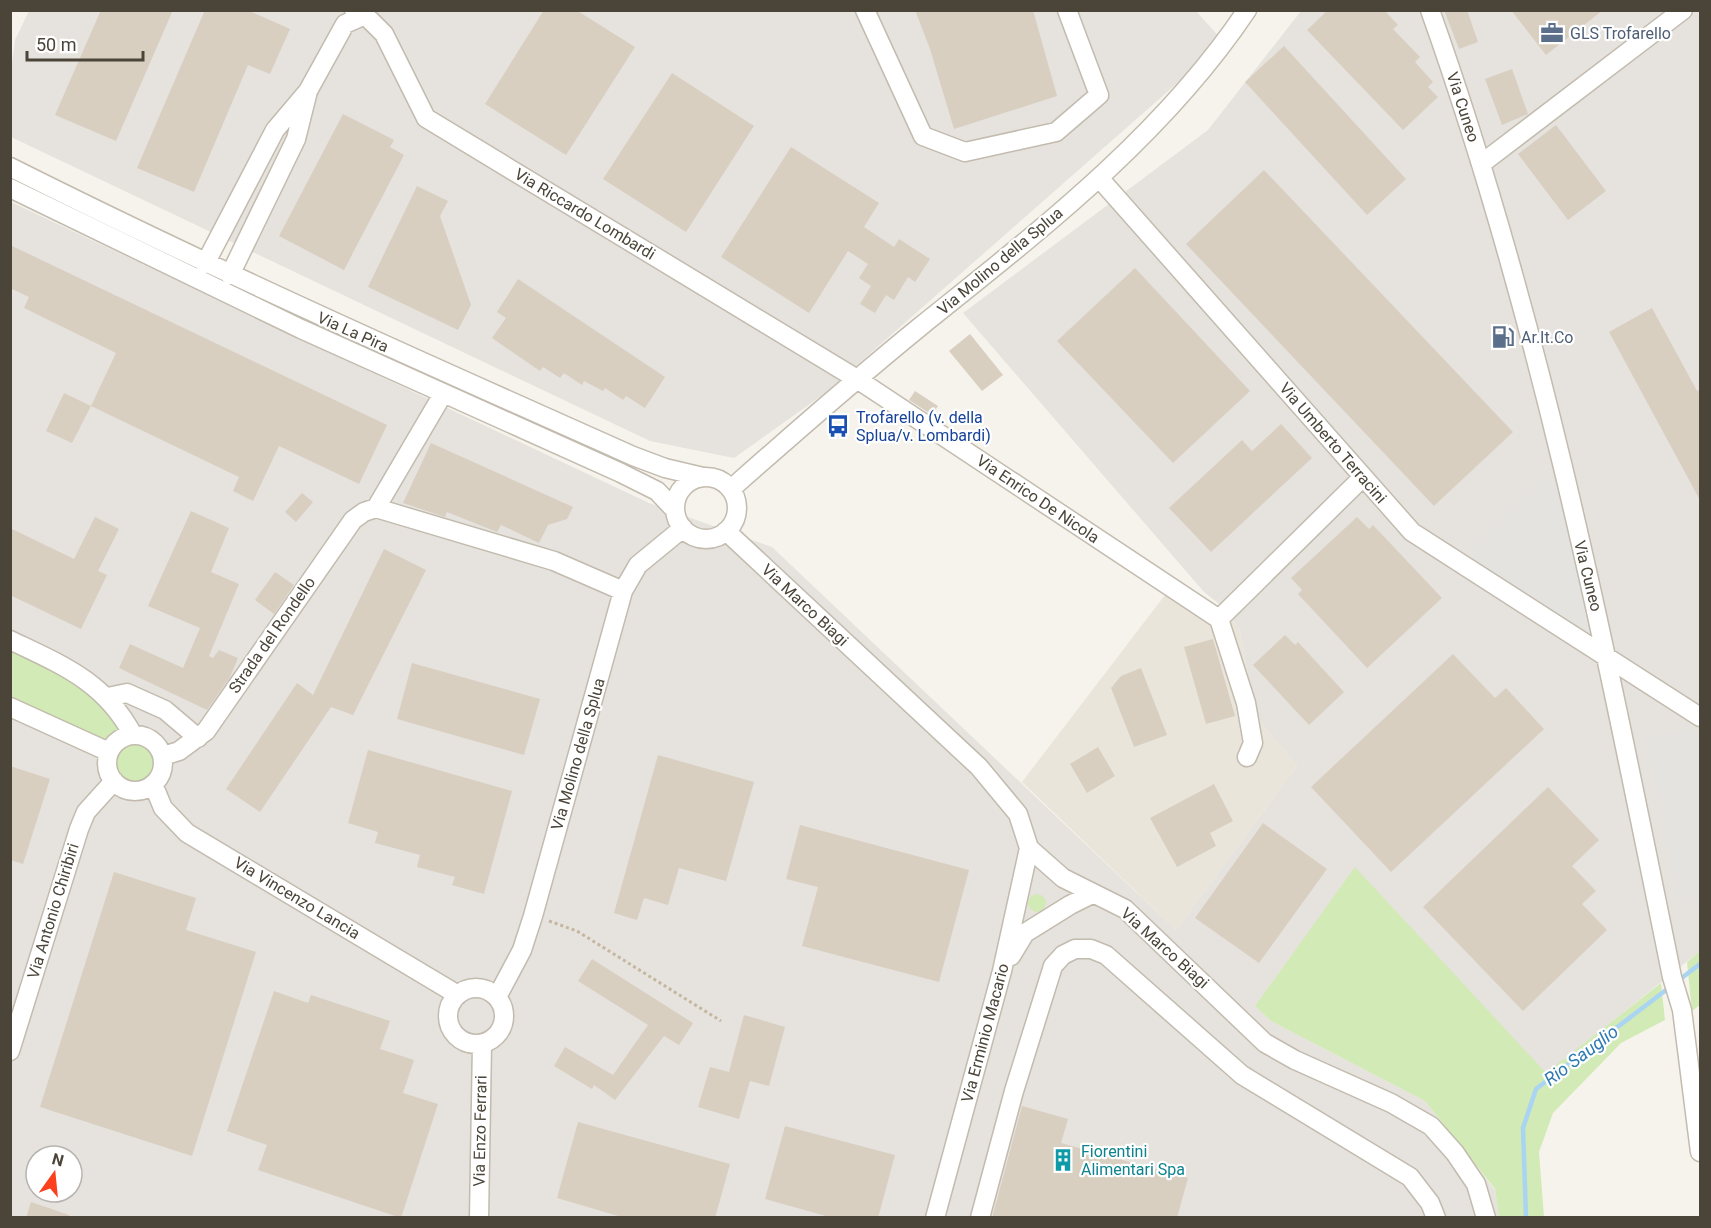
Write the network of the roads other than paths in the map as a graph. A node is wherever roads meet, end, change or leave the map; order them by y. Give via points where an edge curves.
1 (865, 10) edge
2 (1067, 10) edge
3 (1430, 10) edge
4 (1683, 10) edge
5 (362, 12) edge
6 (1245, 12) edge
7 (308, 91) junction
8 (1481, 164) junction
9 (10, 167) edge
10 (250, 177) junction
11 (1100, 179) junction
12 (10, 188) edge
13 (272, 188) junction
14 (205, 264) junction
15 (230, 275) junction
16 (857, 379) junction
17 (443, 394) junction
18 (703, 477) junction
19 (1363, 477) junction
20 (731, 489) junction
21 (376, 508) junction
22 (675, 510) junction
23 (683, 528) junction
24 (726, 531) junction
25 (623, 591) junction
26 (1219, 619) junction
27 (10, 640) edge
28 (1608, 658) junction
29 (108, 697) junction
30 (10, 707) edge
31 (1701, 717) edge
32 (133, 735) junction
33 (198, 738) junction
34 (109, 752) junction
35 (163, 756) junction
36 (1247, 757) dead end
37 (114, 782) junction
38 (153, 784) junction
39 (1029, 848) junction
40 (1092, 894) junction
41 (1002, 971) junction
42 (458, 995) junction
43 (497, 997) junction
44 (16, 1016) edge
45 (482, 1044) junction
46 (10, 1051) edge
47 (1701, 1152) edge
48 (479, 1218) edge
49 (935, 1218) edge
50 (980, 1218) edge
51 (1436, 1218) edge
52 (1486, 1218) edge

1 - 2 street via 923,136 965,152 1056,132 1099,95
3 - 8 street, Via Cuneo
4 - 8 street
5 - 7 street via 345,24
5 - 16 street, Via Riccardo Lombardi via 384,33 426,117
6 - 11 street, Via Molino della Splua via 1176,100
7 - 10 street via 275,130
7 - 13 street via 296,139
8 - 28 street, Via Cuneo via 1506,241
9 - 14 street, Via La Pira
10 - 13 street
10 - 14 street
11 - 16 street, Via Molino della Splua
11 - 19 street, Via Umberto Terracini
12 - 17 street, Via La Pira via 148,257
13 - 15 street
14 - 15 street, Via La Pira
15 - 18 street, Via La Pira via 633,456
16 - 20 street, Via Molino della Splua
16 - 26 street, Via Enrico De Nicola
17 - 21 street, Strada del Rondello
17 - 22 street, Via La Pira via 657,490
18 - 20 street via 723,482
18 - 22 street via 680,491
19 - 26 street
19 - 28 street, Via Umberto Terracini via 1412,532
20 - 24 street via 736,516
21 - 25 street via 554,561
21 - 33 street, Strada del Rondello via 353,520
22 - 23 street
23 - 24 street via 699,538
23 - 25 street, Via Molino della Splua via 638,565
24 - 39 street, Via Marco Biagi via 979,766 1018,814
25 - 43 street, Via Molino della Splua via 533,916 522,950
26 - 36 street via 1246,703 1253,743
27 - 29 street via 90,681
28 - 31 street, Via Umberto Terracini
28 - 47 street, Via Cuneo via 1682,1010
29 - 32 street
29 - 33 street via 127,693 165,710
30 - 34 street
32 - 34 street via 119,740
32 - 35 street via 148,738
33 - 35 street, Strada del Rondello via 179,752
34 - 37 street via 108,767
35 - 38 street via 162,771
37 - 38 street via 138,791
37 - 44 street, Via Antonio Chiribiri via 97,798 79,829
38 - 42 street, Via Vincenzo Lancia via 163,808 187,832
39 - 40 street, Via Marco Biagi via 1063,878
39 - 41 street, Via Erminio Macario
40 - 41 street via 1025,933
40 - 52 street, Via Marco Biagi via 1125,909 1265,1043 1431,1126 1476,1184
41 - 49 street, Via Erminio Macario
42 - 43 street via 474,988
42 - 45 street via 449,1011 451,1028 464,1041
43 - 45 street via 504,1012 502,1029
44 - 46 street, Via Antonio Chiribiri
45 - 48 street, Via Enzo Ferrari
50 - 51 street via 1053,966 1075,949 1091,949 1106,955 1144,986 1242,1075 1410,1177

